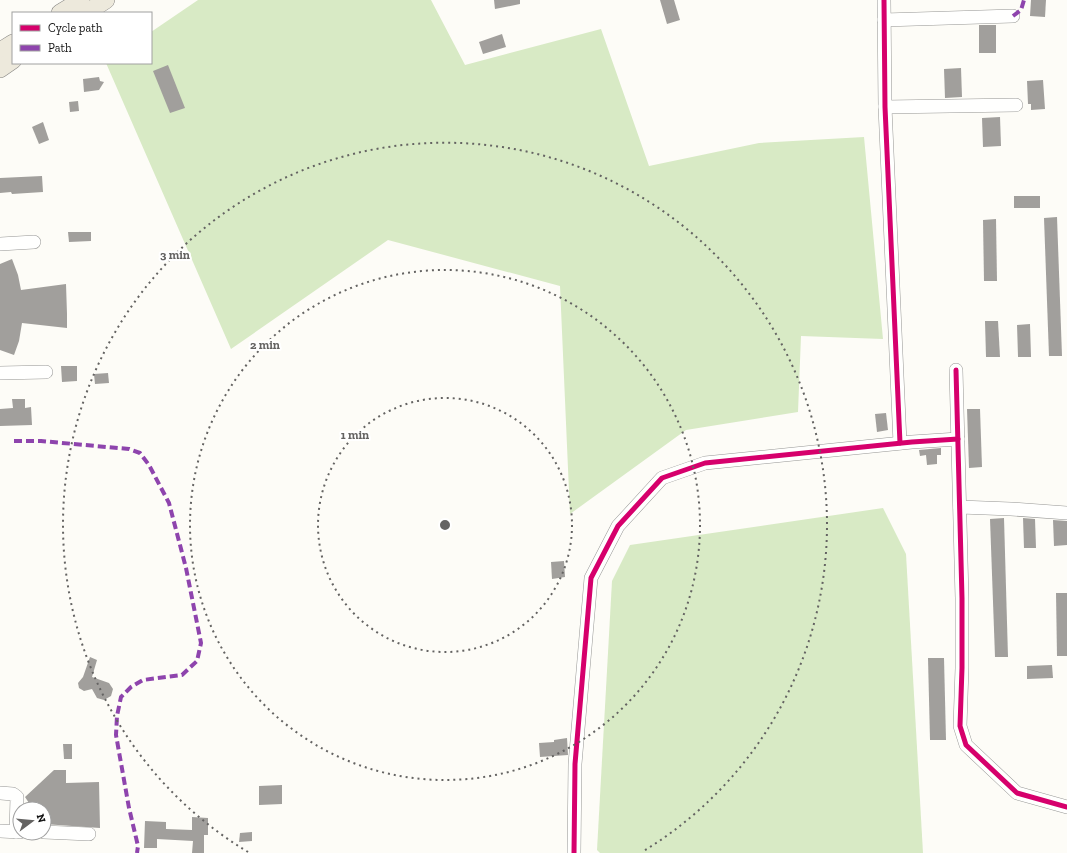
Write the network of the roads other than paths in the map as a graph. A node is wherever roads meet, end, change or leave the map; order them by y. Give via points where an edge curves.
1 (81, 0) edge
2 (106, 0) edge
3 (884, 0) edge
4 (62, 12) edge
5 (88, 12) edge
6 (1013, 16) dead end
7 (884, 20) junction
8 (12, 44) edge
9 (0, 51) edge
10 (12, 61) edge
11 (0, 69) edge
12 (1016, 105) dead end
13 (885, 107) junction
14 (34, 242) dead end
15 (0, 244) edge
16 (956, 370) dead end
17 (46, 372) dead end
18 (0, 373) edge
19 (958, 439) junction
20 (900, 443) junction
21 (960, 507) junction
22 (1067, 513) edge
23 (0, 793) edge
24 (17, 801) edge
25 (1067, 808) edge
26 (0, 831) edge
27 (12, 832) edge
28 (52, 832) edge
29 (89, 834) dead end
30 (574, 853) edge

1 - 4 main road
2 - 5 main road
3 - 7 street
6 - 7 street
7 - 13 street
8 - 9 main road
10 - 11 main road
12 - 13 street
13 - 20 street
14 - 15 street
16 - 19 street
17 - 18 street
19 - 20 street
19 - 21 street
20 - 30 street via 705,463 662,478 618,526 591,578 575,764
21 - 22 street
21 - 25 street via 962,736 966,745 1017,793
23 - 24 street via 13,794 17,796
26 - 27 street
28 - 29 street

